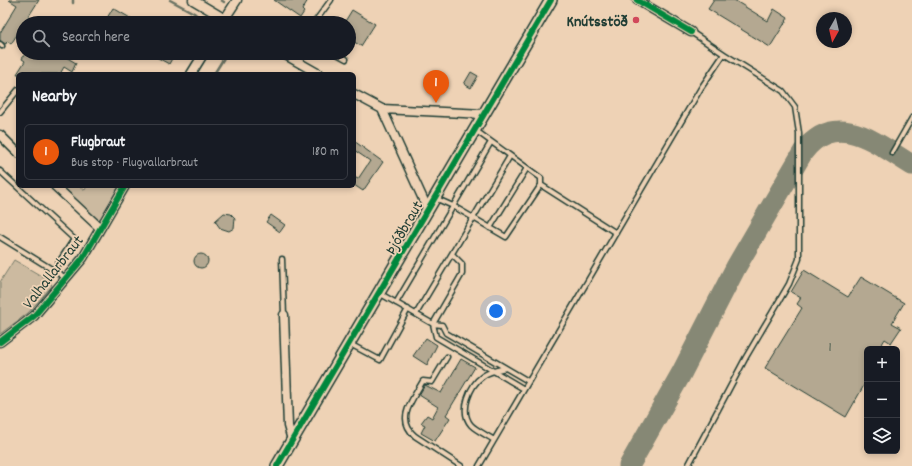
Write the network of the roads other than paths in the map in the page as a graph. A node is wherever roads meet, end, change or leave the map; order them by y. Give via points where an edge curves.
1 (193, 0) edge
2 (237, 0) edge
3 (330, 0) edge
4 (551, 0) edge
5 (637, 0) edge
6 (216, 16) edge
7 (226, 16) edge
8 (319, 16) edge
9 (691, 32) joint
10 (724, 54) junction
11 (200, 60) edge
12 (299, 60) edge
13 (192, 72) edge
14 (315, 72) edge
15 (16, 92) edge
16 (356, 95) edge
17 (382, 109) junction
18 (0, 112) edge
19 (484, 114) junction
20 (912, 118) edge
21 (475, 130) junction
22 (0, 135) edge
23 (491, 142) junction
24 (16, 151) edge
25 (892, 153) dead end
26 (510, 156) junction
27 (527, 168) junction
28 (0, 171) edge
29 (541, 185) junction
30 (16, 186) edge
31 (18, 188) edge
32 (57, 188) edge
33 (124, 188) edge
34 (435, 198) junction
35 (453, 206) junction
36 (428, 210) junction
37 (473, 218) junction
38 (100, 228) junction
39 (490, 228) junction
40 (616, 233) junction
41 (0, 237) edge
42 (452, 254) junction
43 (282, 259) dead end
44 (54, 270) junction
45 (66, 278) junction
46 (379, 292) junction
47 (396, 302) junction
48 (408, 309) junction
49 (416, 314) junction
50 (284, 315) joint
51 (433, 324) junction
52 (0, 342) edge
53 (350, 343) junction
54 (447, 356) dead end
55 (506, 368) junction
56 (493, 371) junction
57 (528, 381) junction
58 (524, 389) junction
59 (292, 440) junction
60 (494, 440) junction
61 (277, 466) edge
62 (461, 466) edge
63 (479, 466) edge
64 (688, 466) edge

1 - 6 street
2 - 7 street
3 - 8 lane
4 - 19 street, Þjóðbraut
5 - 9 street
9 - 10 lane
10 - 40 lane via 701,88
10 - 64 lane via 783,91 795,107 799,133 799,259 788,284
11 - 13 street
12 - 14 street
15 - 18 lane
16 - 17 street
17 - 19 street
17 - 36 street
19 - 21 street, Þjóðbraut
20 - 25 lane
21 - 23 lane
21 - 34 street, Þjóðbraut
22 - 24 street
23 - 26 lane
23 - 35 lane
26 - 27 lane
26 - 37 lane
27 - 29 lane via 541,178
27 - 39 lane
28 - 30 lane
29 - 39 lane via 509,236 503,236
29 - 40 lane
31 - 44 lane via 74,239
32 - 38 street
33 - 38 street, Valhallarbraut
34 - 35 lane
34 - 36 street, Þjóðbraut
35 - 37 lane
35 - 47 lane
36 - 46 street, Þjóðbraut
37 - 39 lane
37 - 42 lane
38 - 45 street, Valhallarbraut via 83,258
40 - 57 lane
41 - 44 lane
42 - 49 lane
42 - 51 lane via 462,264 462,274
43 - 50 lane
44 - 45 lane
45 - 52 street, Valhallarbraut via 34,316
46 - 47 lane
46 - 53 street, Þjóðbraut
47 - 48 lane
48 - 49 lane
48 - 53 lane via 380,360
49 - 51 lane
50 - 59 street via 288,426
51 - 55 lane via 442,325 446,333
51 - 56 lane via 436,337
53 - 59 street, Þjóðbraut
54 - 62 lane via 432,382 423,380 407,411 405,422 415,436
55 - 56 lane
55 - 57 lane
56 - 58 lane
56 - 60 lane via 478,381 466,401 465,415 471,425
57 - 58 lane
58 - 60 lane
59 - 61 street, Þjóðbraut
60 - 63 lane

